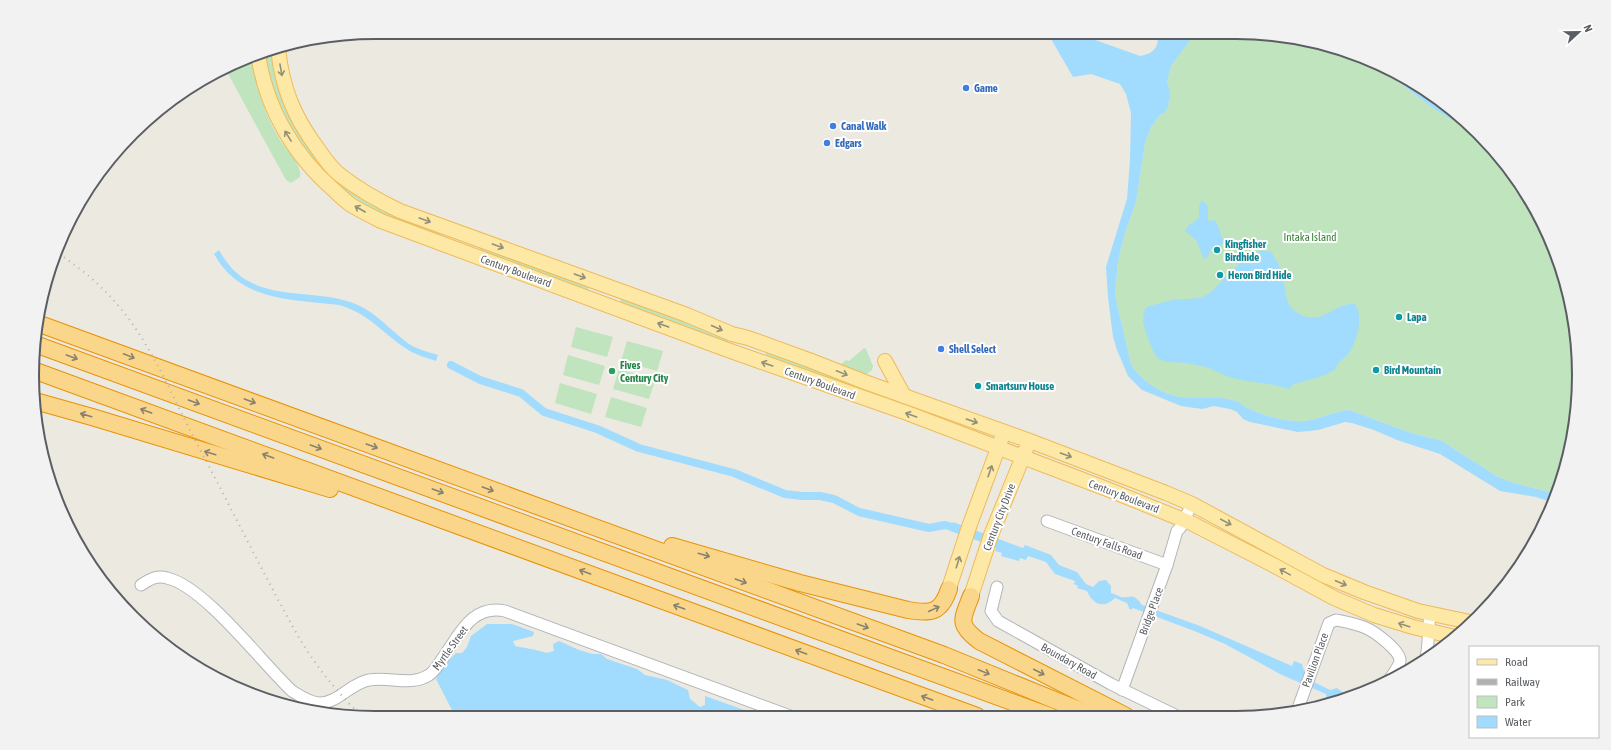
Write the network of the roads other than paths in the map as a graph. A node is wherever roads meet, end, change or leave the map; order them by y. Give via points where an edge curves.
1 (279, 53) edge
2 (259, 60) edge
3 (44, 316) edge
4 (43, 325) edge
5 (41, 346) edge
6 (111, 349) junction
7 (885, 361) dead end
8 (39, 373) edge
9 (904, 396) junction
10 (41, 403) edge
11 (1004, 432) junction
12 (1030, 441) junction
13 (998, 448) junction
14 (1023, 457) junction
15 (519, 500) junction
16 (1187, 502) junction
17 (1047, 521) dead end
18 (1178, 523) junction
19 (462, 527) junction
20 (1168, 565) junction
21 (141, 585) dead end
22 (950, 587) joint
23 (997, 587) dead end
24 (971, 595) joint
25 (1435, 615) junction
26 (1465, 621) edge
27 (1431, 633) junction
28 (1448, 636) edge
29 (1427, 651) edge
30 (1394, 671) edge
31 (1122, 690) junction
32 (1299, 705) edge
33 (777, 711) edge
34 (963, 711) edge
35 (1036, 711) edge
36 (1082, 711) edge
37 (1116, 711) edge
38 (1167, 711) edge

1 -> 9 main road, Century Boulevard via 282,78 293,109 304,129 339,174 381,202
13 -> 2 main road, Century Boulevard via 381,221 350,204 322,180 295,147 270,103
3 - 6 highway via 93,336
4 - 6 highway
5 -> 35 highway
6 -> 15 highway
7 - 9 main road
19 -> 8 highway
9 -> 11 main road, Century Boulevard
19 -> 10 highway via 377,504
11 - 12 main road, Century Boulevard
11 - 13 main road
12 - 14 main road, Century City Drive
12 -> 16 main road, Century Boulevard
13 - 14 main road, Century Boulevard
22 -> 13 main road
14 - 18 main road, Century Boulevard
14 - 24 main road, Century City Drive via 989,541
15 -> 22 highway via 800,583 908,610 934,610 943,602
15 -> 36 highway via 944,656
16 - 18 street, Bridge Place
16 -> 25 main road, Century Boulevard via 1323,575 1364,592
17 - 20 street, Century Falls Road
18 - 20 street, Bridge Place
27 -> 18 main road, Century Boulevard via 1374,615 1334,598 1275,566
34 -> 19 highway
20 - 31 street, Bridge Place
21 - 33 street, Myrtle Street via 155,577 167,578 195,593 292,691 315,702 332,700 368,680 412,681 425,677 438,666 456,637 472,619 487,610 495,609
23 - 31 street, Boundary Road via 991,611 998,621
24 -> 37 highway via 964,616 964,625 968,633
25 - 26 main road, Century Boulevard
25 - 27 street
27 - 28 main road, Century Boulevard
27 - 29 street
30 - 32 street, Pavilion Place via 1400,662 1396,651 1373,631 1336,620 1329,623
31 - 38 street, Boundary Road

